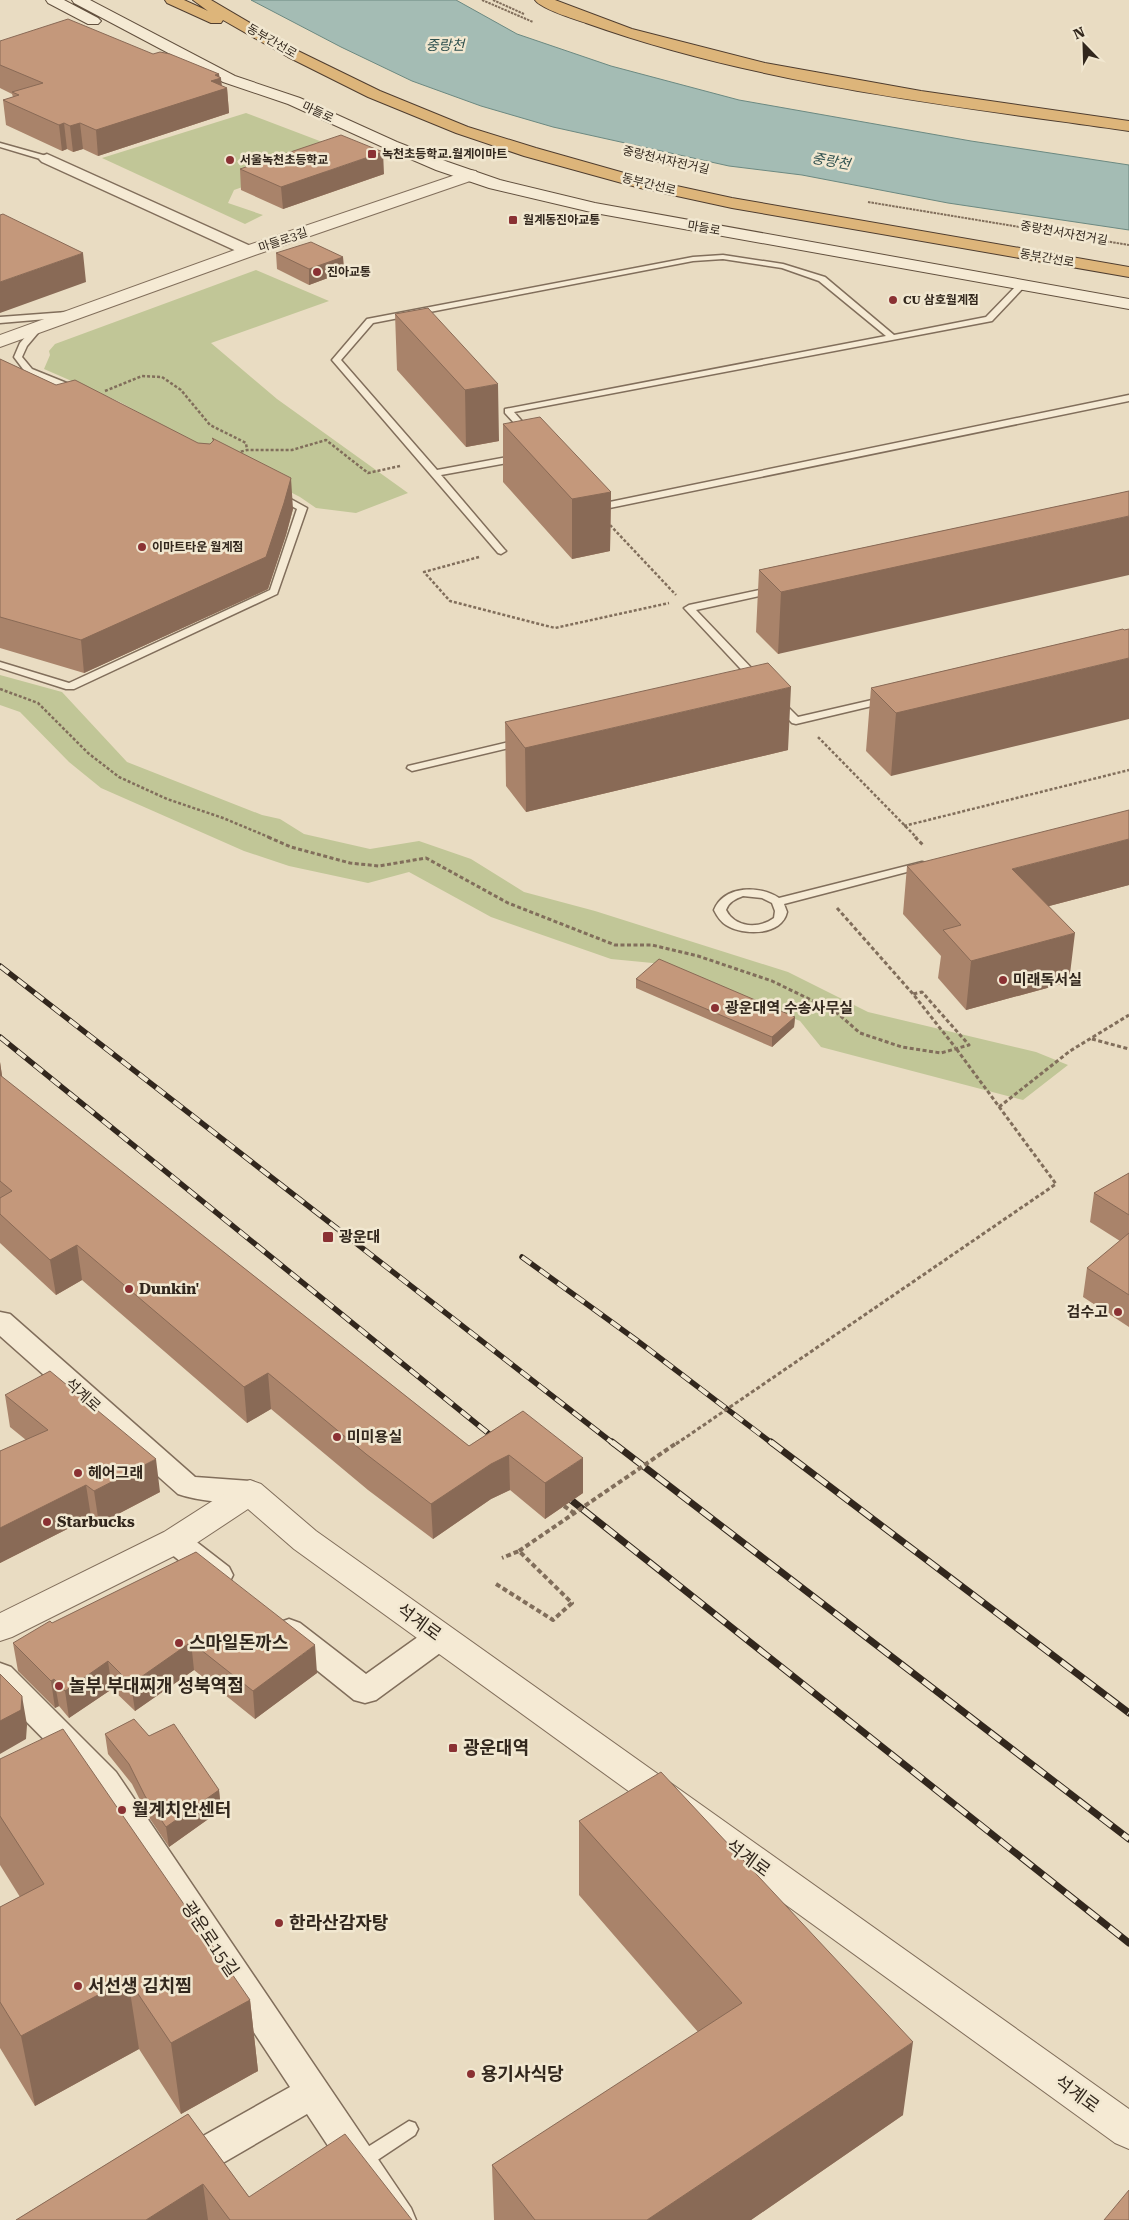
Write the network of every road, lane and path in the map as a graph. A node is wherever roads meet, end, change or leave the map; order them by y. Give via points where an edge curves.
1 (53, 0) edge
2 (79, 0) edge
3 (111, 0) edge
4 (172, 0) edge
5 (200, 0) edge
6 (542, 0) edge
7 (136, 13) dead end
8 (293, 54) junction
9 (236, 65) dead end
10 (229, 79) junction
11 (294, 101) junction
12 (1129, 126) edge
13 (0, 146) edge
14 (639, 157) dead end
15 (47, 160) joint
16 (686, 168) dead end
17 (470, 175) junction
18 (861, 201) dead end
19 (1129, 246) edge
20 (249, 251) junction
21 (1129, 272) edge
22 (1022, 285) junction
23 (1129, 304) edge
24 (77, 314) junction
25 (0, 320) edge
26 (39, 327) junction
27 (892, 337) junction
28 (0, 342) edge
29 (105, 391) dead end
30 (84, 397) edge
31 (1129, 398) edge
32 (533, 439) edge
33 (247, 450) junction
34 (229, 456) edge
35 (527, 456) edge
36 (375, 472) dead end
37 (435, 473) junction
38 (268, 490) edge
39 (591, 505) joint
40 (501, 551) joint
41 (787, 587) edge
42 (685, 604) junction
43 (0, 665) edge
44 (754, 688) edge
45 (0, 689) edge
46 (770, 693) edge
47 (898, 698) edge
48 (802, 720) junction
49 (535, 739) edge
50 (412, 768) dead end
51 (1129, 770) edge
52 (904, 826) junction
53 (938, 861) joint
54 (822, 890) junction
55 (777, 902) junction
56 (912, 994) junction
57 (1129, 1015) edge
58 (1091, 1039) junction
59 (1129, 1049) edge
60 (999, 1107) junction
61 (2, 1324) edge
62 (250, 1492) junction
63 (564, 1506) dead end
64 (574, 1513) junction
65 (175, 1541) junction
66 (519, 1551) junction
67 (502, 1558) dead end
68 (496, 1584) dead end
69 (236, 1589) edge
70 (266, 1613) edge
71 (0, 1628) edge
72 (440, 1637) junction
73 (0, 1675) edge
74 (312, 2093) junction
75 (409, 2129) dead end
76 (1129, 2132) edge
77 (359, 2163) junction
78 (153, 2184) edge
79 (398, 2220) edge

1 - 10 main road via 156,54
2 - 10 main road, 마들로
3 - 7 main road
4 - 8 highway
5 - 8 highway, 동부간선로
6 - 12 highway via 567,12 655,41 762,68 885,92
8 - 21 highway, 동부간선로 via 374,94 454,127 606,174 767,210
9 - 11 main road, 마들로
10 - 11 main road, 마들로
11 - 17 main road, 마들로 via 391,145
13 - 15 lane
14 - 16 path
15 - 20 street, 마들로3길
17 - 20 main road, 마들로3길
17 - 22 main road, 마들로 via 595,208
18 - 19 path
20 - 24 main road
22 - 23 main road, 마들로
22 - 27 lane via 989,319
24 - 25 lane
24 - 26 main road
26 - 28 main road
26 - 30 lane via 23,345 18,357 30,371
27 - 32 lane via 508,411
27 - 37 lane via 822,280 783,266 723,257 693,259 370,321 336,360
29 - 33 path via 148,374 159,375 192,402 205,421 216,430 246,443
31 - 39 lane
33 - 34 path
33 - 36 path via 292,450 326,440 368,473
35 - 37 lane
37 - 40 lane
38 - 43 lane via 302,508 274,592 70,686
39 - 42 path
40 - 42 path via 424,572 450,601 555,628
41 - 42 lane
42 - 44 lane via 763,686
45 - 56 path via 38,703 88,754 119,777 291,847 350,863 378,866 426,858 508,903 615,944 652,946 698,956 772,981 836,1012 860,1033 902,1047 941,1053 969,1045 922,992
46 - 48 lane via 796,721
47 - 48 lane
48 - 52 path
49 - 50 lane
51 - 52 path
52 - 53 path
53 - 54 lane
54 - 55 lane
54 - 56 path
55 - 55 lane via 781,907 779,919 764,927 734,925 722,916 720,910 726,900 742,894 762,894
56 - 60 path, bridge
57 - 58 path
58 - 59 path
58 - 60 path
60 - 64 path, bridge via 1056,1184
61 - 62 street, 석계로 via 188,1487
62 - 65 main road
62 - 72 main road, 석계로 via 305,1540
63 - 64 path
64 - 66 path, bridge
65 - 69 street
65 - 71 main road
66 - 67 path
66 - 68 path via 572,1603 553,1620
70 - 72 street via 365,1691
72 - 76 main road, 석계로
73 - 74 street, 광운로15길 via 105,1781
74 - 77 street, 광운로15길
74 - 78 street
75 - 77 lane
77 - 79 street, 광운로15길

